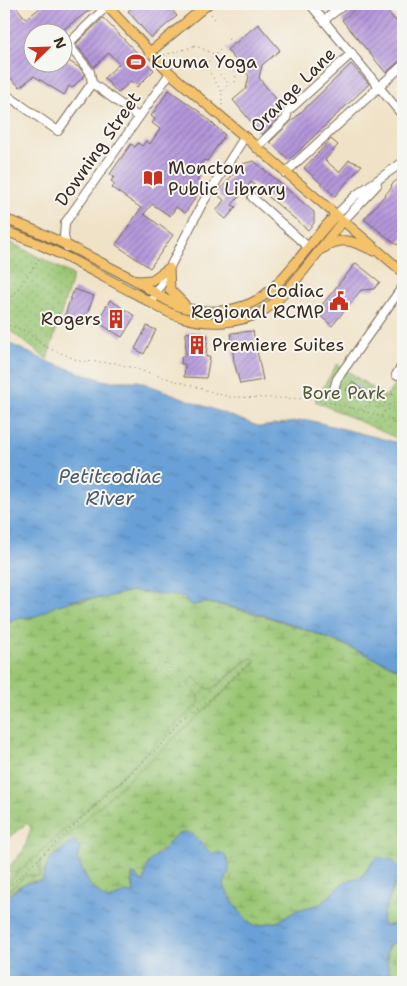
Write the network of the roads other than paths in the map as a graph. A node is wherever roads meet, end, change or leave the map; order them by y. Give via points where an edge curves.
1 (310, 4) edge
2 (345, 4) edge
3 (106, 5) edge
4 (208, 8) edge
5 (324, 20) junction
6 (149, 53) junction
7 (352, 54) junction
8 (403, 65) edge
9 (170, 73) junction
10 (92, 83) junction
11 (379, 86) junction
12 (4, 93) edge
13 (403, 116) edge
14 (138, 117) junction
15 (244, 138) junction
16 (256, 148) junction
17 (403, 156) edge
18 (400, 164) edge
19 (285, 173) junction
20 (252, 197) dead end
21 (340, 218) junction
22 (4, 219) edge
23 (4, 231) edge
24 (307, 246) junction
25 (67, 247) junction
26 (316, 253) junction
27 (384, 256) junction
28 (169, 268) junction
29 (403, 272) edge
30 (135, 281) junction
31 (403, 286) edge
32 (157, 293) junction
33 (152, 302) junction
34 (191, 309) junction
35 (403, 364) edge
36 (396, 375) dead end
37 (334, 390) dead end

1 - 5 street
2 - 5 street
3 - 6 main road
3 - 10 street via 68,44 90,72
4 - 6 main road
5 - 7 street
6 - 9 main road
7 - 11 street
7 - 16 street, Orange Lane via 288,111 286,119
8 - 11 street
9 - 14 street, Downing Street
9 - 15 main road
10 - 12 street via 58,131
10 - 14 street
11 - 13 street
11 - 19 street
14 - 25 street, Downing Street via 65,223
15 - 16 main road
15 - 28 street via 202,204
16 - 19 main road
17 - 18 street
18 - 21 street via 356,195
19 - 21 main road
20 - 24 street
21 - 24 main road
21 - 26 main road
21 - 27 main road
22 - 25 main road via 26,226
23 - 33 main road via 24,237
24 - 34 main road via 281,279 259,298 237,308 206,312
25 - 30 main road
26 - 27 main road via 341,239 353,241
26 - 33 main road via 282,296 264,310 238,319 210,323 179,317
27 - 29 main road
28 - 30 main road via 152,280
28 - 32 street
28 - 34 main road via 170,290
30 - 32 main road
31 - 37 street via 337,378
32 - 33 street
32 - 34 main road via 182,308
35 - 36 street

